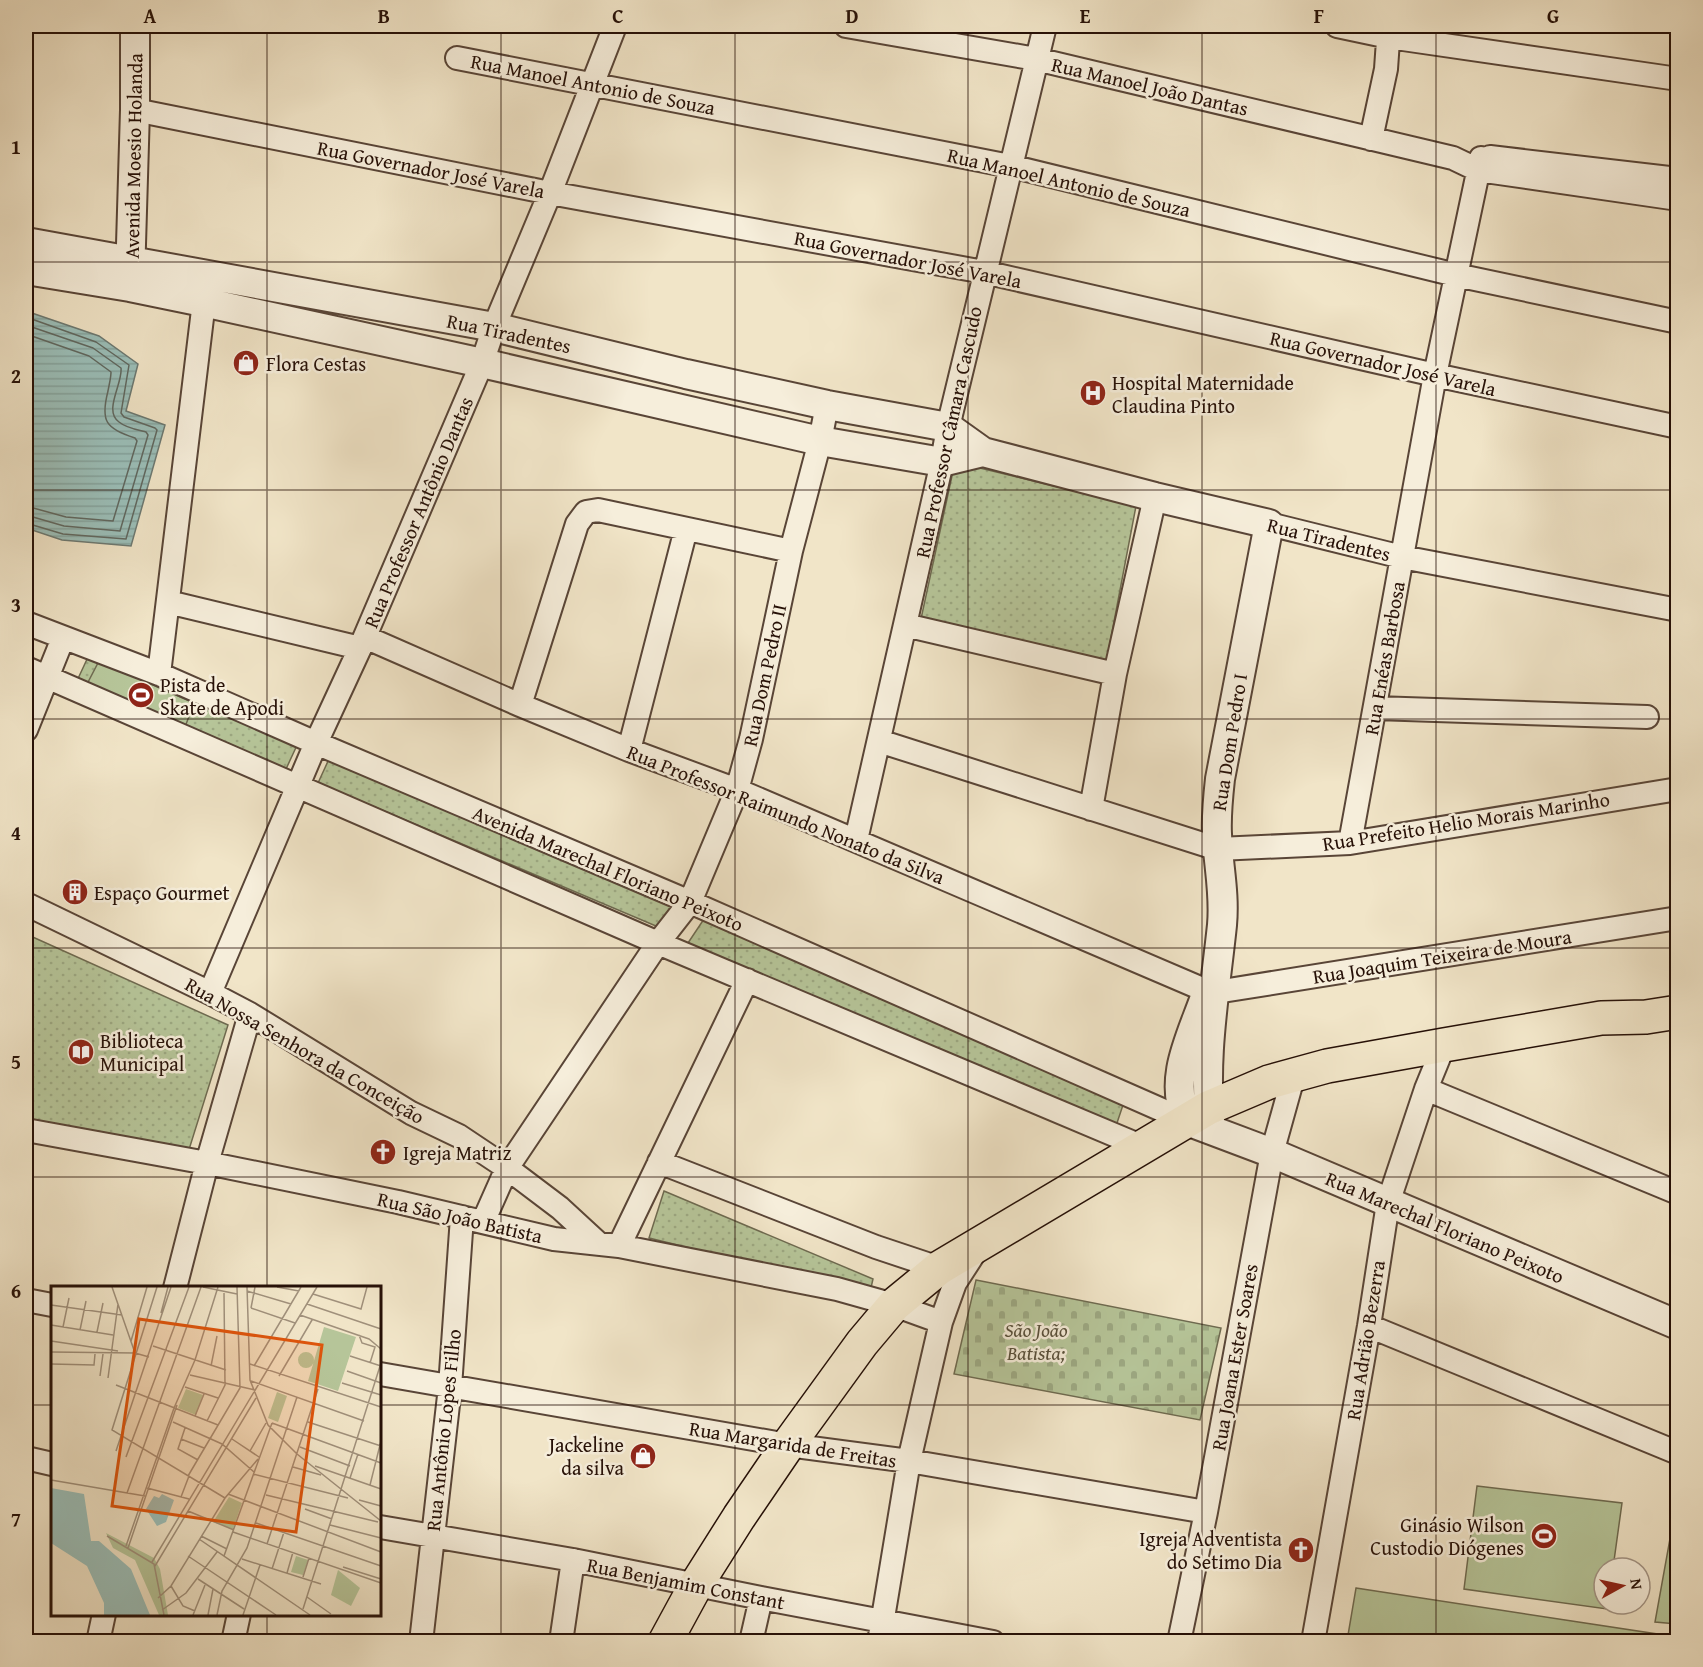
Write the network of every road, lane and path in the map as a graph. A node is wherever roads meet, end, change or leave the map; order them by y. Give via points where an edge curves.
1 (135, 26) edge
2 (615, 26) edge
3 (846, 26) edge
4 (1045, 26) edge
5 (1337, 26) edge
6 (1399, 32) edge
7 (457, 58) dead end
8 (1036, 59) junction
9 (1677, 79) edge
10 (593, 84) junction
11 (135, 110) junction
12 (1371, 139) junction
13 (1479, 163) junction
14 (1010, 166) junction
15 (1677, 179) edge
16 (550, 193) junction
17 (1677, 199) edge
18 (26, 242) edge
19 (26, 270) edge
20 (984, 272) junction
21 (130, 273) junction
22 (1456, 275) junction
23 (205, 289) junction
24 (1677, 322) edge
25 (494, 327) junction
26 (482, 363) junction
27 (687, 375) junction
28 (1435, 375) junction
29 (827, 405) junction
30 (681, 409) junction
31 (948, 427) junction
32 (1677, 427) edge
33 (820, 441) junction
34 (983, 452) junction
35 (942, 462) junction
36 (1155, 497) junction
37 (1269, 524) junction
38 (686, 529) junction
39 (791, 551) junction
40 (1402, 557) junction
41 (168, 602) junction
42 (1677, 610) edge
43 (26, 623) edge
44 (905, 625) junction
45 (63, 638) junction
46 (363, 642) junction
47 (26, 668) edge
48 (159, 674) junction
49 (1115, 674) junction
50 (47, 677) junction
51 (520, 705) junction
52 (1375, 708) junction
53 (1647, 717) dead end
54 (26, 730) edge
55 (879, 741) junction
56 (316, 743) junction
57 (629, 750) junction
58 (298, 786) junction
59 (1677, 789) edge
60 (737, 790) junction
61 (1091, 809) junction
62 (856, 840) junction
63 (1350, 843) junction
64 (1218, 849) junction
65 (690, 902) junction
66 (26, 904) edge
67 (1677, 918) edge
68 (658, 943) junction
69 (747, 980) junction
70 (1211, 991) junction
71 (210, 993) junction
72 (1677, 994) edge
73 (1677, 1012) edge
74 (250, 1014) junction
75 (1601, 1018) junction
76 (1444, 1045) junction
77 (1294, 1074) junction
78 (1426, 1089) junction
79 (1202, 1120) junction
80 (26, 1130) edge
81 (1143, 1148) junction
82 (1272, 1153) junction
83 (659, 1162) junction
84 (207, 1163) junction
85 (507, 1168) junction
86 (1677, 1192) edge
87 (1388, 1203) junction
88 (473, 1220) junction
89 (609, 1245) junction
90 (979, 1245) junction
91 (939, 1268) junction
92 (176, 1286) edge
93 (51, 1305) edge
94 (894, 1305) junction
95 (27, 1306) edge
96 (941, 1322) junction
97 (1677, 1325) edge
98 (1369, 1326) junction
99 (381, 1374) edge
100 (450, 1387) junction
101 (788, 1445) junction
102 (1677, 1453) edge
103 (26, 1458) edge
104 (909, 1461) junction
105 (51, 1464) edge
106 (1206, 1512) junction
107 (381, 1527) edge
108 (432, 1537) junction
109 (573, 1560) junction
110 (696, 1585) junction
111 (761, 1598) junction
112 (104, 1616) edge
113 (239, 1616) edge
114 (244, 1616) edge
115 (882, 1631) edge
116 (98, 1641) edge
117 (233, 1641) edge
118 (243, 1641) edge
119 (421, 1641) edge
120 (561, 1641) edge
121 (664, 1641) edge
122 (751, 1641) edge
123 (991, 1641) edge
124 (1179, 1641) edge
125 (1313, 1641) edge

1 - 11 street, Avenida Moesio Holanda
2 - 10 street, Rua Professor Antônio Dantas
3 - 8 street, Rua Manoel João Dantas
4 - 8 street, Rua Professor Câmara Cascudo
5 - 6 street
6 - 9 street
6 - 12 street via 1386,69
7 - 10 street, Rua Manoel Antonio de Souza
8 - 12 street, Rua Manoel João Dantas
8 - 14 street, Rua Professor Câmara Cascudo
10 - 14 street, Rua Manoel Antonio de Souza
10 - 16 street, Rua Professor Antônio Dantas
11 - 16 street, Rua Governador José Varela
11 - 21 street, Avenida Moesio Holanda
12 - 13 street, Rua Manoel João Dantas
13 - 15 street, Rua Manoel João Dantas
13 - 17 street, Rua Manoel João Dantas
13 - 22 street, Rua Enéas Barbosa
14 - 20 street, Rua Professor Câmara Cascudo
14 - 22 street, Rua Manoel Antonio de Souza
16 - 20 street, Rua Governador José Varela
16 - 25 street, Rua Professor Antônio Dantas
18 - 21 street, Rua Tiradentes
19 - 21 street, Rua Tiradentes
20 - 28 street, Rua Governador José Varela
20 - 31 street, Rua Professor Câmara Cascudo
21 - 23 street, Rua Tiradentes
22 - 24 street, Rua Manoel Antonio de Souza
22 - 28 street, Rua Enéas Barbosa
23 - 25 street, Rua Tiradentes
23 - 26 street, Rua Tiradentes
23 - 41 street
25 - 26 street, Rua Professor Antônio Dantas
25 - 27 street, Rua Tiradentes
26 - 30 street, Rua Tiradentes
26 - 46 street, Rua Professor Antônio Dantas
27 - 29 street, Rua Tiradentes
27 - 30 street
28 - 32 street, Rua Governador José Varela
28 - 40 street, Rua Enéas Barbosa
29 - 31 street, Rua Tiradentes
29 - 33 street, Rua Dom Pedro II
30 - 33 street, Rua Tiradentes
31 - 34 street, Rua Tiradentes
31 - 35 street, Rua Professor Câmara Cascudo
33 - 35 street, Rua Tiradentes
33 - 39 street, Rua Dom Pedro II
34 - 35 street, Rua Tiradentes
34 - 36 street, Rua Tiradentes
35 - 44 street, Rua Professor Câmara Cascudo
36 - 37 street, Rua Tiradentes
36 - 49 street
37 - 40 street, Rua Tiradentes
37 - 64 street, Rua Dom Pedro I via 1220,779
38 - 39 street
38 - 51 street via 598,510 581,517
38 - 57 street
39 - 60 street, Rua Dom Pedro II
40 - 42 street, Rua Tiradentes
40 - 52 street, Rua Enéas Barbosa
41 - 46 street, Rua Professor Raimundo Nonato da Silva
41 - 48 street
43 - 45 street, Avenida Marechal Floriano Peixoto
44 - 49 street
44 - 55 street, Rua Professor Câmara Cascudo
45 - 48 street, Avenida Marechal Floriano Peixoto
45 - 50 street
46 - 51 street, Rua Professor Raimundo Nonato da Silva
46 - 56 street, Rua Professor Antônio Dantas
47 - 50 street
48 - 56 street, Avenida Marechal Floriano Peixoto
49 - 61 street
50 - 54 street
50 - 58 street
51 - 57 street, Rua Professor Raimundo Nonato da Silva
52 - 53 street
52 - 63 street, Rua Enéas Barbosa
55 - 61 street
55 - 62 street, Rua Professor Câmara Cascudo
56 - 58 street, Rua Professor Antônio Dantas
56 - 65 street, Avenida Marechal Floriano Peixoto
57 - 60 street, Rua Professor Raimundo Nonato da Silva
58 - 68 street
58 - 71 street, Rua Professor Antônio Dantas
59 - 63 street, Rua Prefeito Helio Morais Marinho
60 - 62 street, Rua Professor Raimundo Nonato da Silva
60 - 65 street, Rua Dom Pedro II
61 - 64 street
62 - 70 street, Rua Professor Raimundo Nonato da Silva
63 - 64 street, Rua Prefeito Helio Morais Marinho
64 - 70 street, Rua Dom Pedro I via 1222,925
65 - 68 street, Rua Dom Pedro II
65 - 79 street, Avenida Marechal Floriano Peixoto
66 - 71 street, Rua Nossa Senhora da Conceição
67 - 70 street, Rua Joaquim Teixeira de Moura
68 - 69 street
68 - 85 street, Rua Dom Pedro II
69 - 81 street
69 - 83 street
70 - 79 street, Rua Dom Pedro I via 1180,1069 1180,1100
71 - 74 street, Rua Nossa Senhora da Conceição
72 - 75 highway
73 - 75 highway
74 - 84 street
74 - 85 street, Rua Nossa Senhora da Conceição
75 - 76 highway
76 - 77 highway
76 - 78 street, Rua Adrião Bezerra
77 - 79 highway via 1250,1088
77 - 82 street, Rua Joana Ester Soares
78 - 86 street
78 - 87 street, Rua Adrião Bezerra
79 - 81 highway
79 - 82 street, Rua Marechal Floriano Peixoto
80 - 84 street, Rua São João Batista
81 - 90 highway
82 - 87 street, Rua Marechal Floriano Peixoto
82 - 106 street, Rua Joana Ester Soares
83 - 89 street
83 - 91 street
84 - 88 street, Rua São João Batista
84 - 92 street
85 - 88 street, Rua Antônio Lopes Filho
85 - 89 street, Rua Nossa Senhora da Conceição
87 - 97 street, Rua Marechal Floriano Peixoto
87 - 98 street, Rua Adrião Bezerra
88 - 89 street, Rua São João Batista via 555,1239
88 - 100 street, Rua Antônio Lopes Filho
89 - 94 street, Rua São João Batista via 837,1289
90 - 91 highway
90 - 96 street via 955,1283
91 - 94 highway
93 - 95 street
94 - 96 street, Rua São João Batista
94 - 101 highway
96 - 104 street
98 - 102 street
98 - 125 street, Rua Adrião Bezerra
99 - 100 street, Rua Margarida de Freitas
100 - 101 street, Rua Margarida de Freitas
100 - 108 street, Rua Antônio Lopes Filho
101 - 104 street, Rua Margarida de Freitas
101 - 110 highway
103 - 105 street
104 - 106 street, Rua Margarida de Freitas
104 - 115 street
106 - 124 street, Rua Joana Ester Soares
107 - 108 street, Rua Benjamim Constant
108 - 109 street, Rua Benjamim Constant
108 - 119 street, Rua Antônio Lopes Filho
109 - 110 street, Rua Benjamim Constant
109 - 120 street
110 - 111 street, Rua Benjamim Constant
110 - 121 highway
111 - 115 street, Rua Benjamim Constant
111 - 122 street
112 - 116 street
113 - 117 street
114 - 118 street
115 - 123 street, Rua Benjamim Constant

